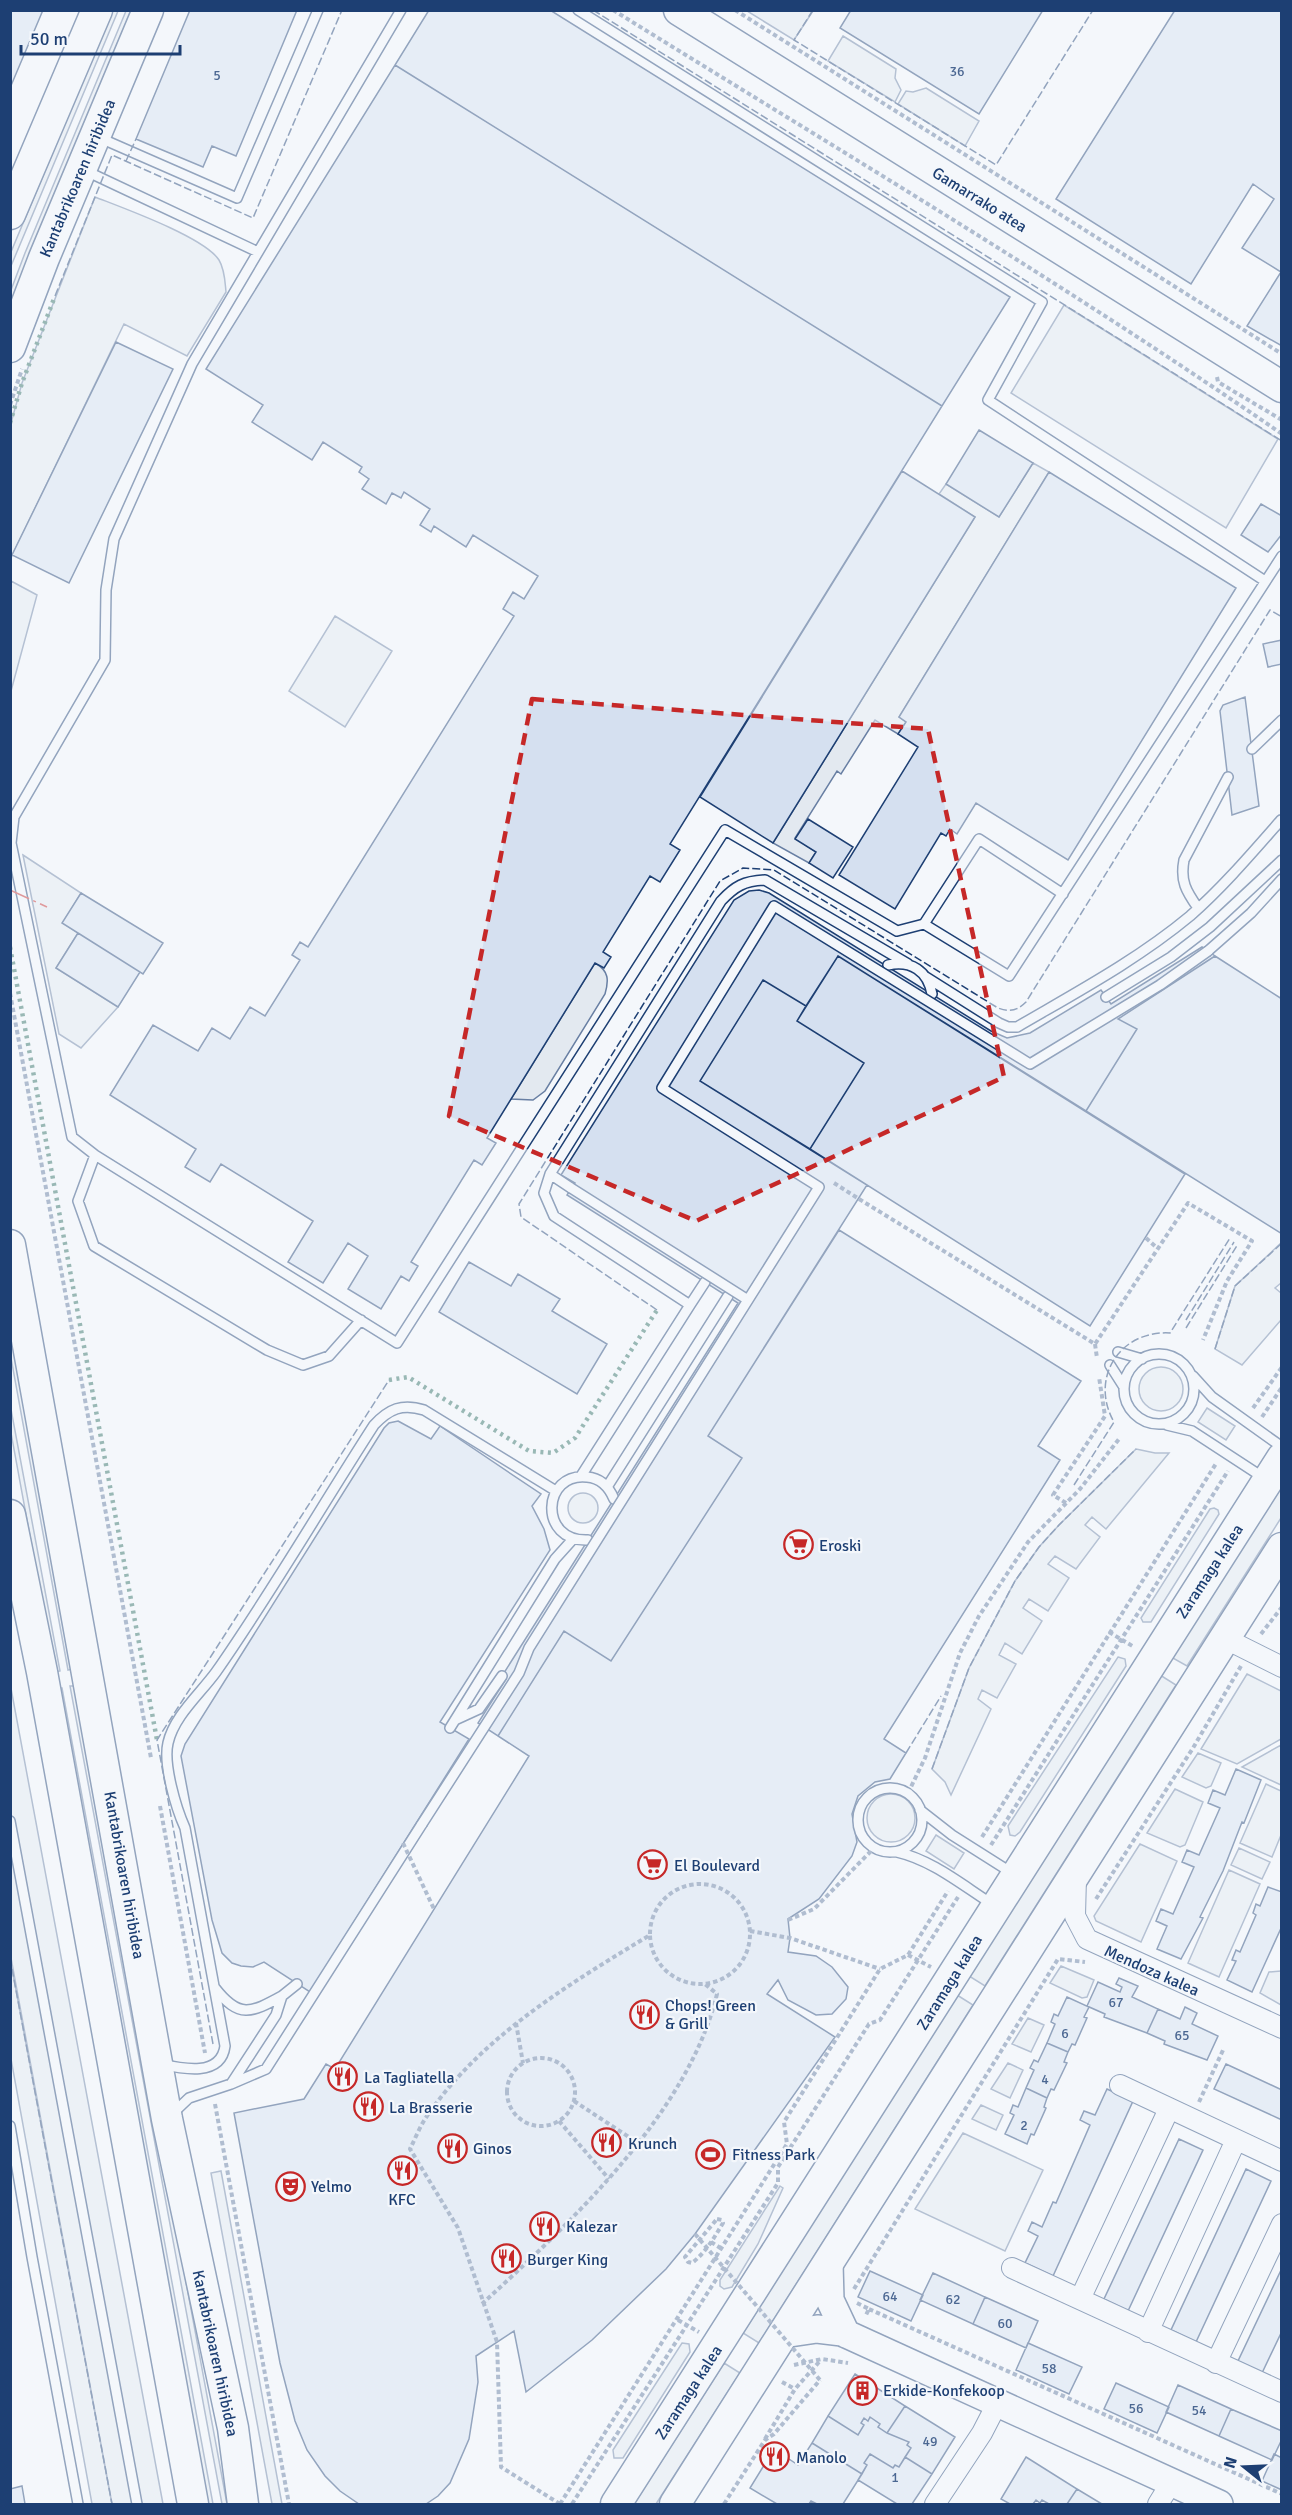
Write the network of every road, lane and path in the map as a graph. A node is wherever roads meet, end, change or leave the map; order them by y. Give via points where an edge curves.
1 (97, 10) edge
2 (148, 10) edge
3 (318, 10) edge
4 (401, 10) edge
5 (578, 10) edge
6 (613, 10) edge
7 (679, 10) edge
8 (735, 10) edge
9 (95, 136) junction
10 (81, 169) junction
11 (10, 214) edge
12 (258, 252) junction
13 (10, 347) edge
14 (1281, 354) edge
15 (1281, 387) edge
16 (1281, 434) edge
17 (1281, 556) edge
18 (1265, 582) junction
19 (1281, 720) edge
20 (1252, 749) dead end
21 (1228, 777) dead end
22 (1281, 819) edge
23 (1281, 826) edge
24 (1281, 860) edge
25 (1281, 879) edge
26 (1063, 894) junction
27 (1198, 908) junction
28 (924, 924) junction
29 (908, 964) junction
30 (888, 965) dead end
31 (926, 976) junction
32 (10, 993) edge
33 (932, 994) dead end
34 (1106, 997) dead end
35 (95, 1155) junction
36 (550, 1174) junction
37 (829, 1180) dead end
38 (1146, 1239) dead end
39 (10, 1245) edge
40 (1157, 1248) junction
41 (705, 1282) dead end
42 (728, 1296) dead end
43 (748, 1300) junction
44 (690, 1305) junction
45 (361, 1320) junction
46 (1203, 1340) dead end
47 (1095, 1344) junction
48 (1118, 1352) dead end
49 (1142, 1359) junction
50 (1098, 1364) dead end
51 (1110, 1365) dead end
52 (1281, 1367) edge
53 (1191, 1374) junction
54 (1099, 1375) dead end
55 (1125, 1387) junction
56 (1281, 1387) edge
57 (1244, 1422) junction
58 (1162, 1424) junction
59 (1254, 1429) junction
60 (1119, 1439) dead end
61 (1281, 1448) edge
62 (1225, 1450) junction
63 (1236, 1458) junction
64 (1274, 1469) edge
65 (581, 1476) junction
66 (608, 1487) junction
67 (556, 1491) junction
68 (614, 1499) dead end
69 (1066, 1503) junction
70 (10, 1515) edge
71 (573, 1539) junction
72 (588, 1540) dead end
73 (1281, 1548) edge
74 (14, 1558) edge
75 (1281, 1606) edge
76 (1237, 1644) junction
77 (1281, 1667) edge
78 (502, 1676) dead end
79 (152, 1767) dead end
80 (866, 1788) dead end
81 (878, 1790) junction
82 (908, 1793) junction
83 (159, 1802) dead end
84 (920, 1810) junction
85 (10, 1821) edge
86 (403, 1843) dead end
87 (874, 1848) junction
88 (974, 1849) junction
89 (894, 1852) junction
90 (984, 1855) junction
91 (1076, 1873) junction
92 (1017, 1876) junction
93 (955, 1880) junction
94 (965, 1886) junction
95 (1095, 1900) dead end
96 (997, 1907) junction
97 (434, 1909) dead end
98 (788, 1920) dead end
99 (750, 1931) junction
100 (650, 1935) junction
101 (1099, 1946) junction
102 (880, 1969) junction
103 (297, 1984) dead end
104 (705, 1984) junction
105 (213, 1986) junction
106 (282, 1996) junction
107 (516, 2023) junction
108 (1281, 2028) edge
109 (1224, 2048) dead end
110 (158, 2063) junction
111 (523, 2063) junction
112 (207, 2066) junction
113 (231, 2084) junction
114 (1120, 2085) dead end
115 (212, 2090) junction
116 (573, 2101) junction
117 (1169, 2109) junction
118 (167, 2118) junction
119 (1192, 2119) junction
120 (559, 2121) junction
121 (10, 2126) edge
122 (1236, 2140) junction
123 (638, 2143) junction
124 (1281, 2161) edge
125 (609, 2179) junction
126 (1281, 2224) edge
127 (695, 2234) dead end
128 (699, 2240) junction
129 (711, 2242) junction
130 (722, 2250) junction
131 (829, 2263) junction
132 (1012, 2268) dead end
133 (1080, 2299) junction
134 (482, 2304) junction
135 (869, 2309) junction
136 (1148, 2332) junction
137 (783, 2334) junction
138 (851, 2336) junction
139 (819, 2362) dead end
140 (1216, 2363) junction
141 (843, 2368) dead end
142 (1281, 2392) edge
143 (998, 2402) junction
144 (233, 2427) junction
145 (765, 2440) junction
146 (1165, 2494) edge
147 (1281, 2494) edge
148 (560, 2504) edge
149 (78, 2505) edge
150 (137, 2505) edge
151 (193, 2505) edge
152 (243, 2505) edge
153 (259, 2505) edge
154 (289, 2505) edge
155 (572, 2505) edge
156 (616, 2505) edge
157 (675, 2505) edge
158 (724, 2505) edge
159 (935, 2505) edge
160 (1219, 2505) edge

1 - 11 main road
2 - 9 main road, Kantabrikoaren hiribidea
3 - 9 lane via 237,198
4 - 12 lane
5 - 18 lane via 1042,302 988,400
6 - 16 path via 1073,296
7 - 15 main road, Gamarrako atea
8 - 14 path
9 - 10 main road, Kantabrikoaren hiribidea
10 - 12 lane
10 - 13 main road, Kantabrikoaren hiribidea
12 - 35 lane via 192,364 114,539 106,590 105,660 14,817 11,843 72,1137
17 - 18 lane
18 - 26 lane
19 - 20 lane
21 - 27 lane via 1184,860 1184,888
22 - 23 lane
22 - 27 lane
24 - 34 lane via 1171,957
25 - 43 lane, bridge via 1208,951 1030,1064 774,906 662,1088 819,1187
26 - 28 lane via 1009,976
26 - 28 lane via 979,839
27 - 31 lane via 1123,965 1017,1027 999,1023
28 - 45 lane via 897,931 725,830 398,1343
29 - 30 lane
29 - 31 lane
29 - 36 lane via 765,880 734,887 721,901
31 - 33 lane
32 - 79 path
35 - 45 lane
35 - 45 lane via 78,1201 94,1246 267,1350 303,1365 329,1356
36 - 43 lane, bridge
36 - 44 lane via 544,1193 554,1216
37 - 47 path, bridge
38 - 40 path
39 - 110 main road, Kantabrikoaren hiribidea
40 - 46 path via 1188,1203 1252,1241 1227,1281
40 - 47 path
41 - 44 lane
42 - 66 lane
43 - 113 lane, bridge via 529,1648 519,1673 267,2069
44 - 65 lane
47 - 50 path
48 - 49 lane
49 - 53 lane via 1169,1356
49 - 55 lane via 1133,1366
51 - 55 lane
52 - 57 path
53 - 57 lane
53 - 58 lane via 1194,1384 1190,1407 1183,1415
54 - 69 path via 1105,1416 1053,1495
55 - 58 lane via 1134,1414
56 - 59 path
57 - 59 lane
58 - 62 lane via 1192,1431
59 - 61 lane
60 - 69 path
62 - 63 lane
62 - 88 path
63 - 64 lane
63 - 90 path
64 - 92 main road, Zaramaga kalea
65 - 66 lane via 600,1480
65 - 67 lane via 571,1478
66 - 68 lane
67 - 71 lane via 551,1509 553,1519 557,1528
67 - 105 lane via 424,1410 401,1407 386,1412 374,1425 215,1672 173,1729 167,1744
69 - 82 path via 1028,1542 979,1616 960,1653 925,1758
70 - 74 main road
71 - 72 lane
71 - 78 lane via 555,1559 452,1724 479,1709
73 - 76 main road
74 - 151 main road
75 - 76 path
76 - 77 street
76 - 91 main road
76 - 95 path via 1193,1748
80 - 81 lane
81 - 82 lane via 893,1787
81 - 87 lane via 857,1807 860,1833
82 - 84 lane
83 - 112 path
84 - 88 lane
84 - 89 lane via 921,1826 915,1840
85 - 150 lane
86 - 97 path, bridge
87 - 89 lane
87 - 98 path via 814,1909
88 - 90 lane
89 - 93 lane via 913,1856
90 - 92 lane
91 - 101 street, Mendoza kalea via 1075,1916 1087,1939
91 - 131 main road
92 - 96 main road, Zaramaga kalea
93 - 94 lane
93 - 102 path via 908,1955
94 - 96 lane
94 - 155 path via 880,2020 869,2024 778,2167 778,2183
96 - 156 main road, Zaramaga kalea
99 - 100 path via 737,1900 723,1889 706,1884 674,1891 661,1903
99 - 102 path via 790,1938
99 - 104 path via 749,1946 733,1972
100 - 104 path via 657,1961 667,1972 691,1984
100 - 107 path
101 - 108 street, Mendoza kalea
101 - 135 path via 1092,1963 1058,1959 847,2299
102 - 130 path via 784,2122 787,2144
103 - 106 lane
104 - 123 path via 717,1994 712,2015 685,2073
105 - 106 lane via 238,2010 255,2011
105 - 112 lane via 225,2046 221,2060
106 - 113 lane via 276,2015
107 - 111 path
107 - 134 path via 465,2071 426,2117 410,2149 458,2228
109 - 119 path
110 - 112 lane via 188,2070
110 - 118 main road, Kantabrikoaren hiribidea
111 - 116 path via 533,2058 556,2061 572,2078
111 - 120 path via 509,2079 507,2100 512,2110 528,2124 549,2125
113 - 115 lane
114 - 117 street
115 - 118 lane via 189,2098
115 - 154 path
116 - 120 path
116 - 123 path
117 - 119 street
117 - 133 street
118 - 144 main road, Kantabrikoaren hiribidea
119 - 122 street
120 - 125 path
121 - 149 lane
122 - 124 street
122 - 136 street
123 - 125 path
125 - 134 path via 560,2233
126 - 140 street
127 - 128 path, bridge
128 - 129 path via 717,2219 722,2220
128 - 129 path via 685,2258 688,2262 692,2263
128 - 145 path, bridge via 820,2380
129 - 130 path
130 - 148 path
131 - 137 main road
131 - 138 street via 830,2300
132 - 133 street
133 - 136 street
134 - 148 path via 497,2342 501,2467
135 - 138 path
135 - 147 path
136 - 140 street
137 - 138 street via 817,2329
137 - 157 main road
138 - 141 path
138 - 143 street
139 - 145 path via 795,2389
140 - 142 street
143 - 146 street
143 - 159 street
144 - 152 main road, Kantabrikoaren hiribidea
144 - 153 main road
145 - 158 path
146 - 160 street

